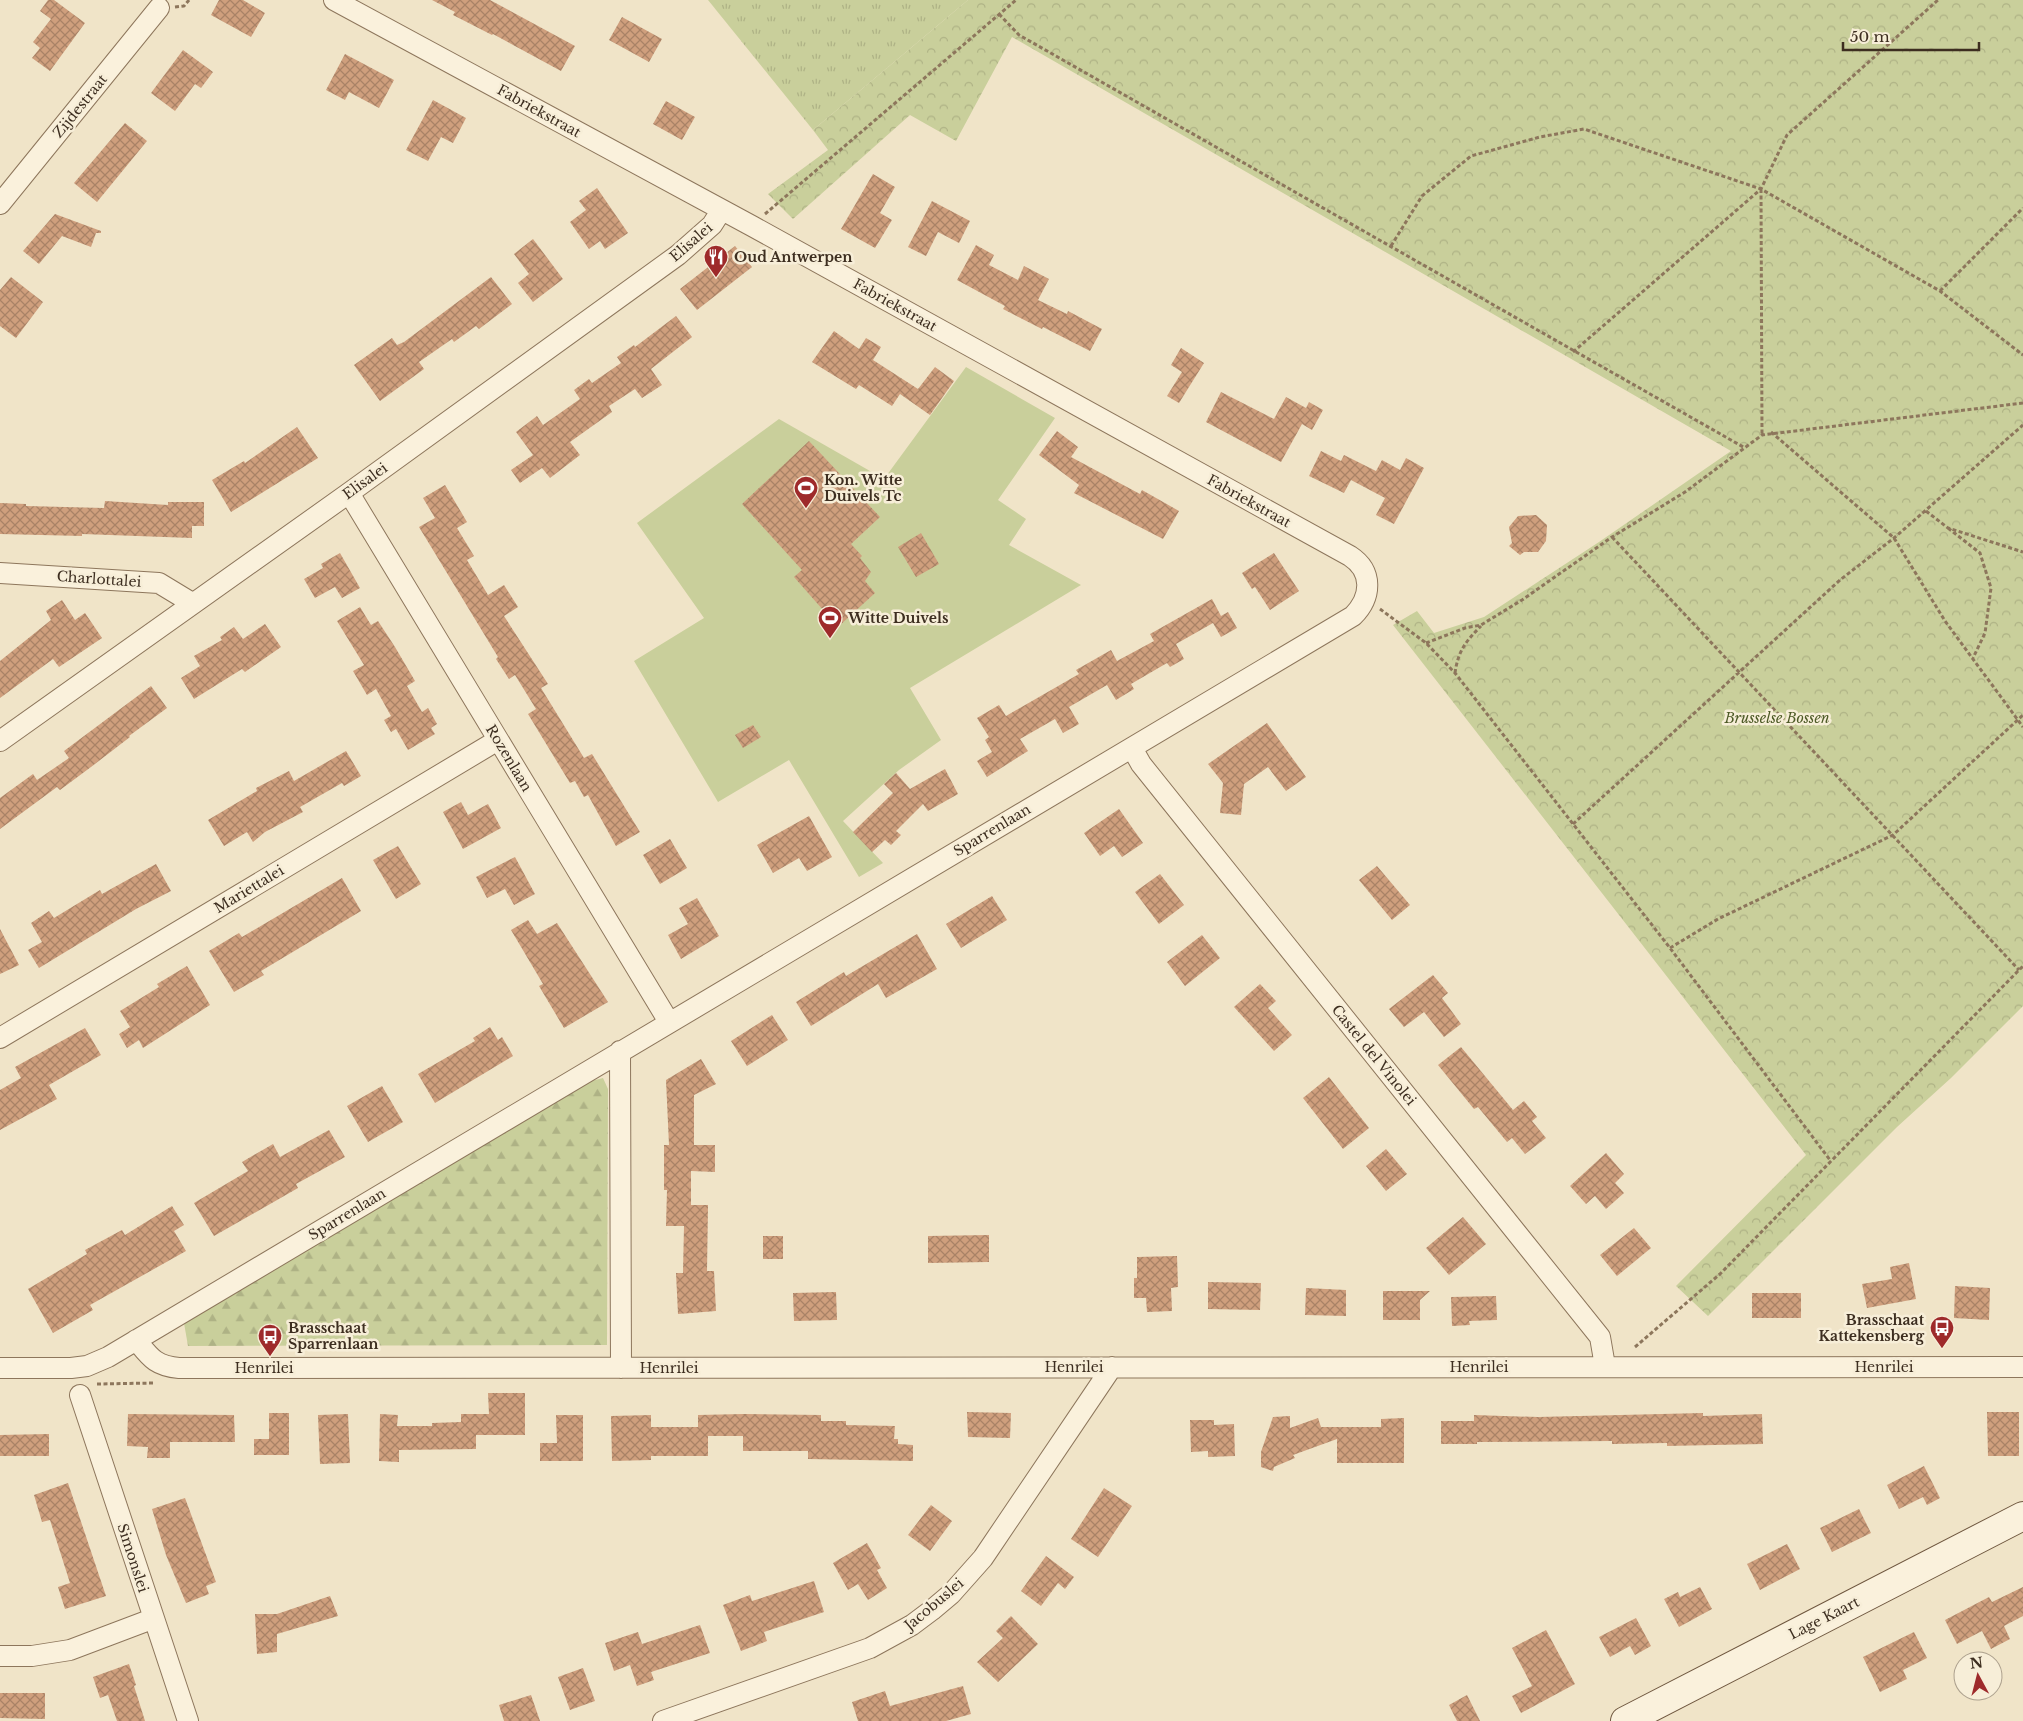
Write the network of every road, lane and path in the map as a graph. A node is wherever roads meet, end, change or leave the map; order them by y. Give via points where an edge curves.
1 (334, 0) edge
2 (1016, 0) edge
3 (1938, 0) edge
4 (159, 8) dead end
5 (999, 14) junction
6 (1761, 188) junction
7 (0, 204) edge
8 (2023, 208) edge
9 (722, 211) junction
10 (752, 226) junction
11 (1391, 246) junction
12 (1940, 291) junction
13 (1573, 352) junction
14 (2023, 355) edge
15 (2023, 403) edge
16 (2023, 426) edge
17 (1771, 432) junction
18 (1762, 435) junction
19 (1746, 448) junction
20 (349, 493) junction
21 (1926, 510) junction
22 (1948, 528) junction
23 (1612, 537) junction
24 (1894, 538) junction
25 (2023, 552) edge
26 (0, 572) edge
27 (192, 603) junction
28 (1362, 607) junction
29 (1481, 625) junction
30 (1426, 643) junction
31 (1973, 658) junction
32 (1740, 672) junction
33 (1455, 673) junction
34 (2023, 715) edge
35 (2019, 721) junction
36 (2023, 727) edge
37 (498, 740) junction
38 (0, 741) edge
39 (1132, 748) junction
40 (1573, 824) junction
41 (1892, 835) junction
42 (1670, 948) junction
43 (2023, 966) edge
44 (2020, 970) junction
45 (669, 1022) junction
46 (0, 1038) edge
47 (620, 1051) junction
48 (1830, 1160) junction
49 (136, 1340) junction
50 (1605, 1366) junction
51 (1112, 1367) junction
52 (2023, 1367) edge
53 (0, 1368) edge
54 (621, 1368) junction
55 (80, 1395) dead end
56 (2023, 1516) edge
57 (152, 1619) junction
58 (0, 1656) edge
59 (188, 1721) edge
60 (663, 1721) edge
61 (1625, 1721) edge

1 - 9 street, Fabriekstraat
2 - 5 path
3 - 6 path via 1787,135
4 - 7 street, Zijdestraat
5 - 10 path
5 - 11 path via 1019,35
6 - 11 path via 1584,129 1540,137 1472,156 1422,196
6 - 12 path
6 - 13 path
6 - 18 path
8 - 12 path
9 - 10 street, Fabriekstraat
9 - 20 street, Elisalei via 712,226 678,255
10 - 28 street, Fabriekstraat via 1350,556 1358,561 1366,575 1367,594
11 - 13 path
12 - 14 path
13 - 19 path
15 - 17 path
16 - 21 path
17 - 18 path
17 - 24 path
18 - 19 path
19 - 23 path via 1685,492
20 - 27 street, Elisalei
20 - 37 street, Rozenlaan
21 - 22 path
21 - 24 path
22 - 25 path
22 - 31 path via 1980,553 1991,588 1985,633
23 - 29 path
23 - 32 path
24 - 31 path
24 - 32 path via 1840,580
26 - 27 street, Charlottalei via 160,583
27 - 38 street, Elisalei
28 - 30 path via 1378,608
28 - 39 street, Sparrenlaan via 1353,616
29 - 30 path
29 - 33 path via 1464,642 1457,656
30 - 33 path
31 - 35 path
32 - 40 path
32 - 41 path
33 - 40 path
34 - 35 path
35 - 36 path
35 - 41 path
37 - 45 street, Rozenlaan
37 - 46 street, Mariettalei
39 - 45 street, Sparrenlaan
39 - 50 street, Castel del Vinolei via 1147,772 1600,1337
40 - 42 path
41 - 42 path via 1718,919
41 - 44 path
42 - 48 path
43 - 44 path
44 - 48 path
45 - 47 street, Sparrenlaan
47 - 49 street, Sparrenlaan
47 - 54 street
48 - 50 path via 1720,1274 1642,1343
49 - 53 street, Sparrenlaan via 87,1366
49 - 54 street, Henrilei via 156,1363 179,1368
50 - 51 street, Henrilei
50 - 52 street, Henrilei
51 - 54 street, Henrilei
51 - 60 street, Jacobuslei via 983,1558 932,1610 870,1648
55 - 57 street, Simonslei
56 - 61 street, Lage Kaart
57 - 58 street via 70,1650 32,1656
57 - 59 street, Simonslei

